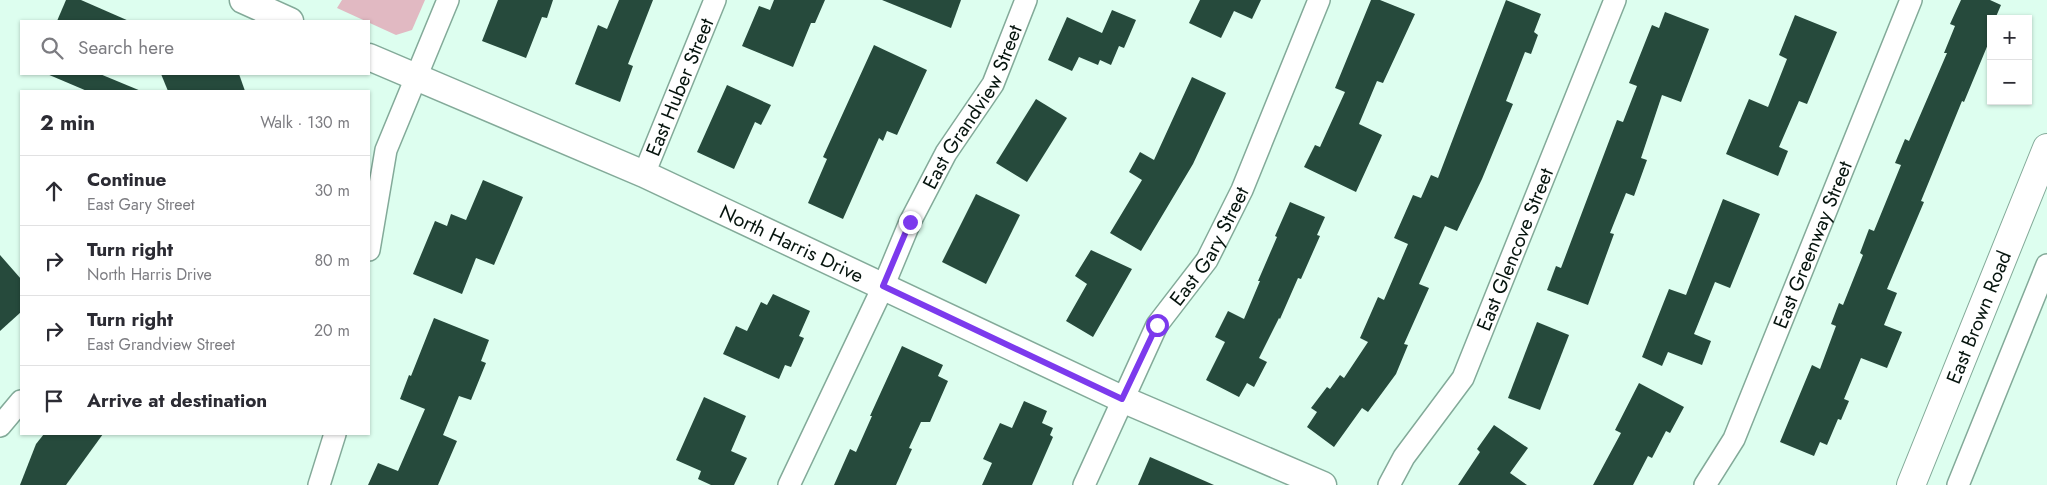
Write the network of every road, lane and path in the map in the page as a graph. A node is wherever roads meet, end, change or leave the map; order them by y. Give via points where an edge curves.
1 (242, 0) edge
2 (448, 0) edge
3 (715, 0) edge
4 (1026, 0) edge
5 (1319, 0) edge
6 (1615, 0) edge
7 (1911, 0) edge
8 (288, 20) edge
9 (370, 57) edge
10 (415, 78) junction
11 (2047, 148) edge
12 (644, 174) junction
13 (370, 244) edge
14 (2047, 265) edge
15 (883, 286) junction
16 (1122, 399) junction
17 (20, 402) edge
18 (0, 426) edge
19 (335, 435) edge
20 (319, 485) edge
21 (789, 485) edge
22 (1084, 485) edge
23 (1323, 485) edge
24 (1389, 485) edge
25 (1705, 485) edge
26 (1911, 485) edge
27 (1958, 485) edge

1 - 8 street
2 - 10 street
3 - 12 street, East Huber Street
4 - 15 street, East Grandview Street via 993,84 946,153 910,222
5 - 16 street, East Gary Street via 1238,199 1207,260 1157,325
6 - 24 street, East Glencove Street via 1463,378 1404,457
7 - 25 street, East Greenway Street via 1734,439
9 - 10 street, North Harris Drive
10 - 12 street, North Harris Drive
10 - 13 street via 386,150
11 - 26 main road, East Brown Road
12 - 15 street, North Harris Drive
14 - 27 street
15 - 16 street, North Harris Drive
15 - 21 street, East Grandview Street
16 - 22 street, East Gary Street
16 - 23 street, North Harris Drive
17 - 18 street
19 - 20 street

